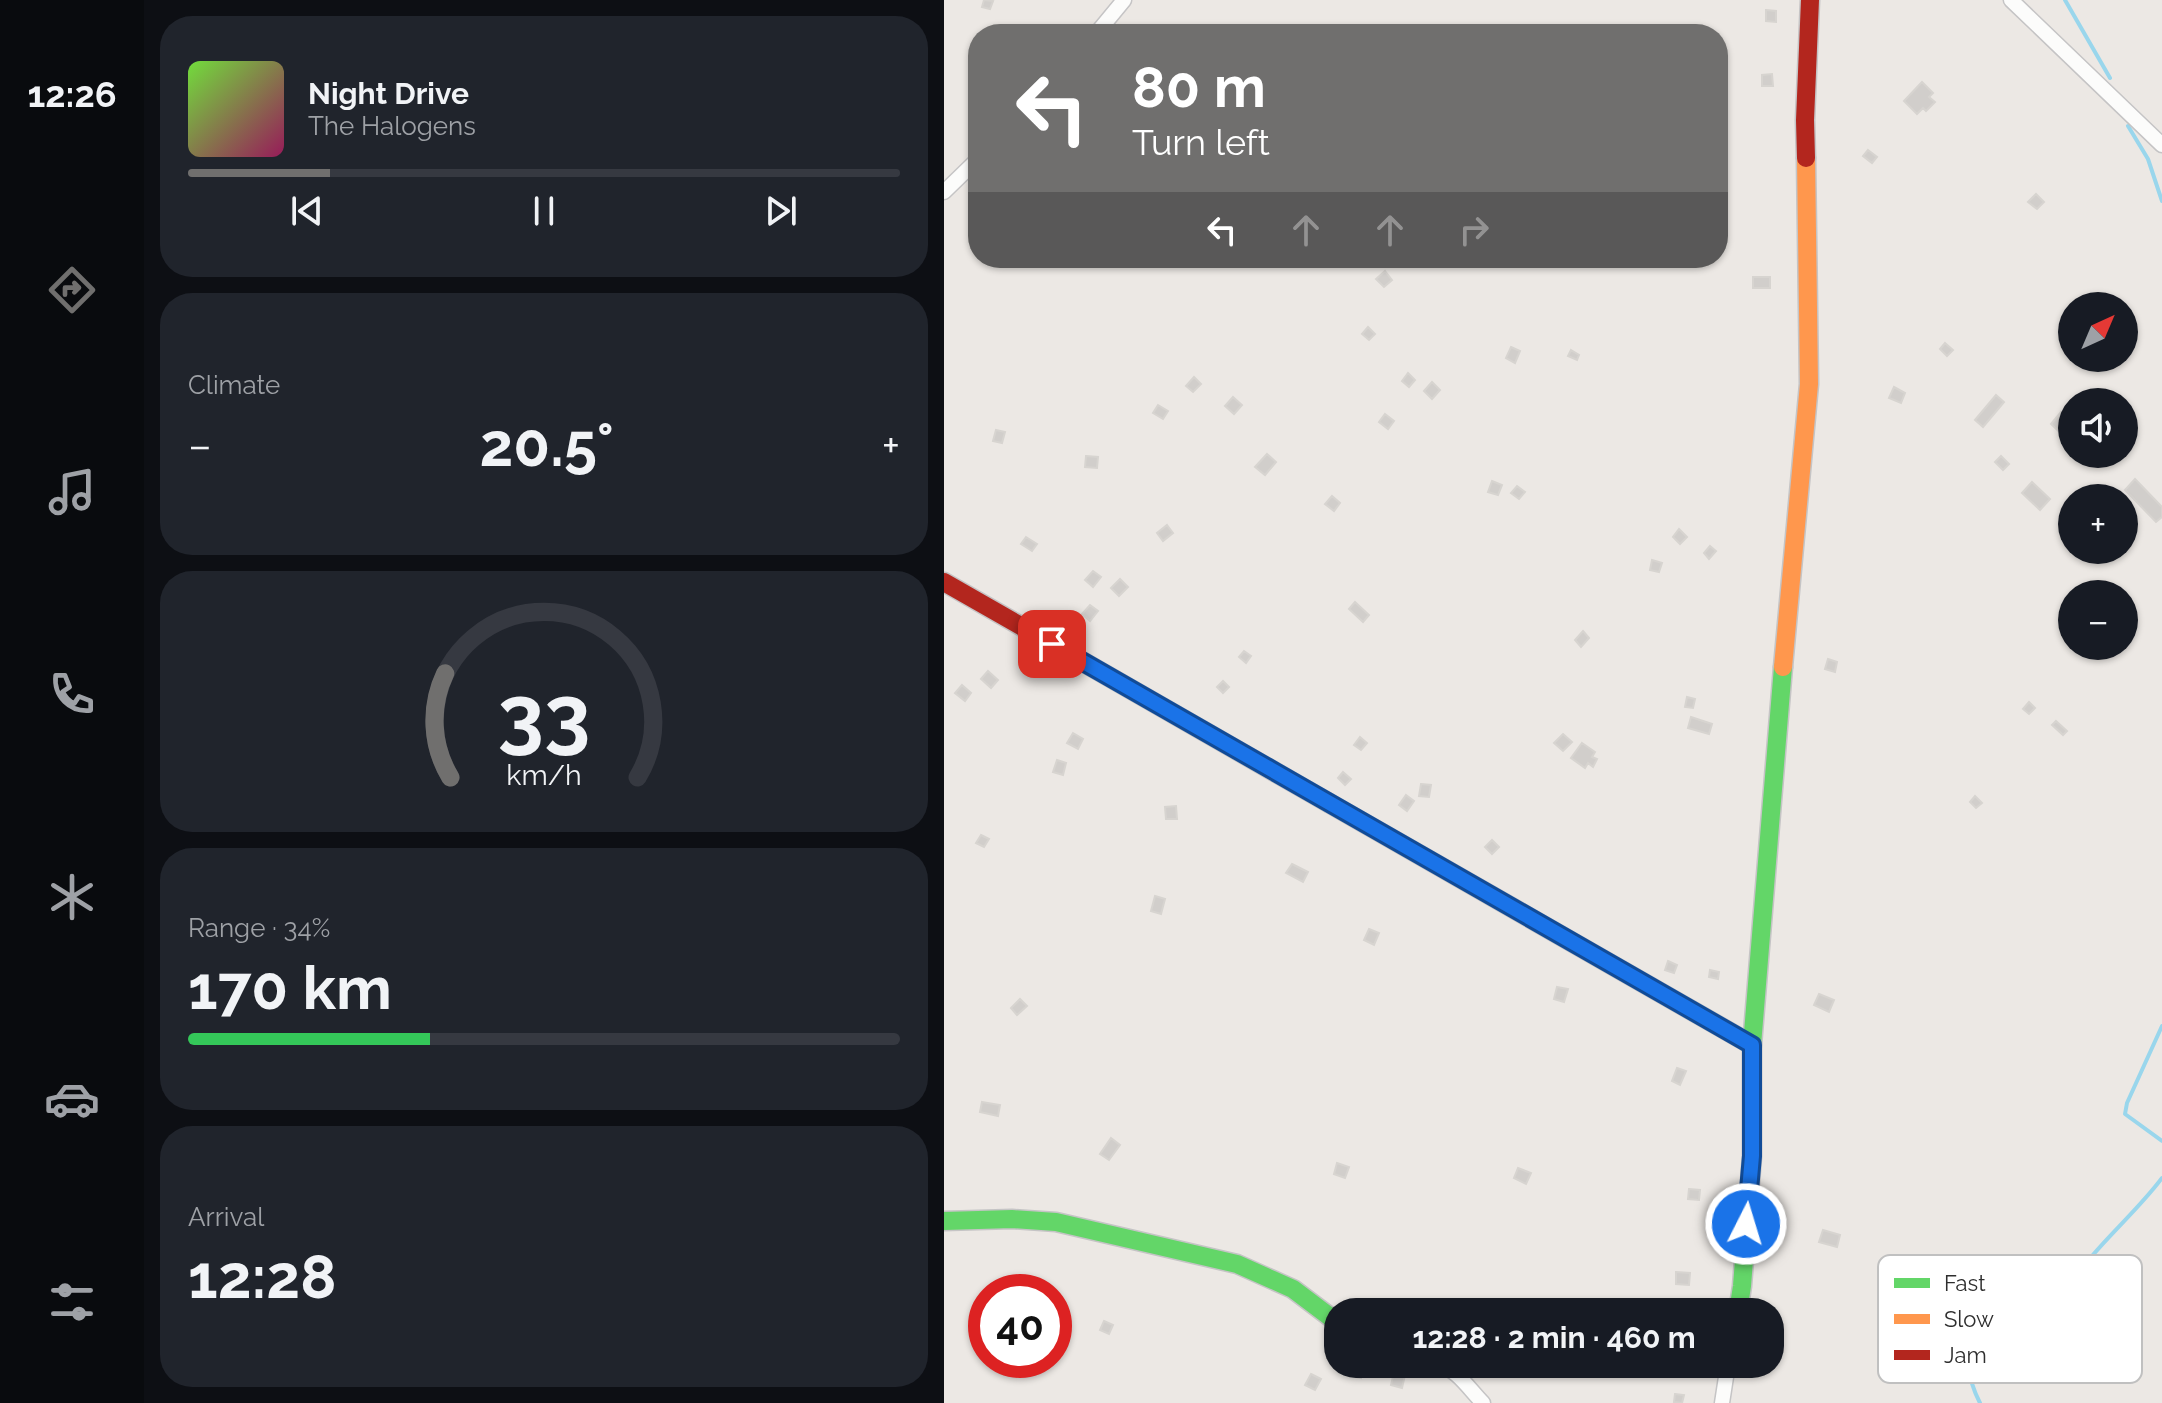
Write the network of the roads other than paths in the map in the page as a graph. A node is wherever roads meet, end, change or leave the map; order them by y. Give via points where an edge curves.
1 (1124, 0) edge
2 (1810, 0) edge
3 (2011, 0) edge
4 (1104, 24) edge
5 (2162, 145) edge
6 (968, 169) edge
7 (944, 192) edge
8 (944, 582) edge
9 (1752, 1045) junction
10 (944, 1221) edge
11 (1740, 1298) edge
12 (1324, 1312) edge
13 (1461, 1378) edge
14 (1726, 1378) edge
15 (1483, 1403) edge
16 (1722, 1403) edge

1 - 4 street
2 - 9 street via 1805,120 1809,384
3 - 5 street
6 - 7 street
8 - 9 street
9 - 11 street via 1752,1156
10 - 12 street via 1056,1222 1237,1264 1293,1289
13 - 15 street
14 - 16 street

